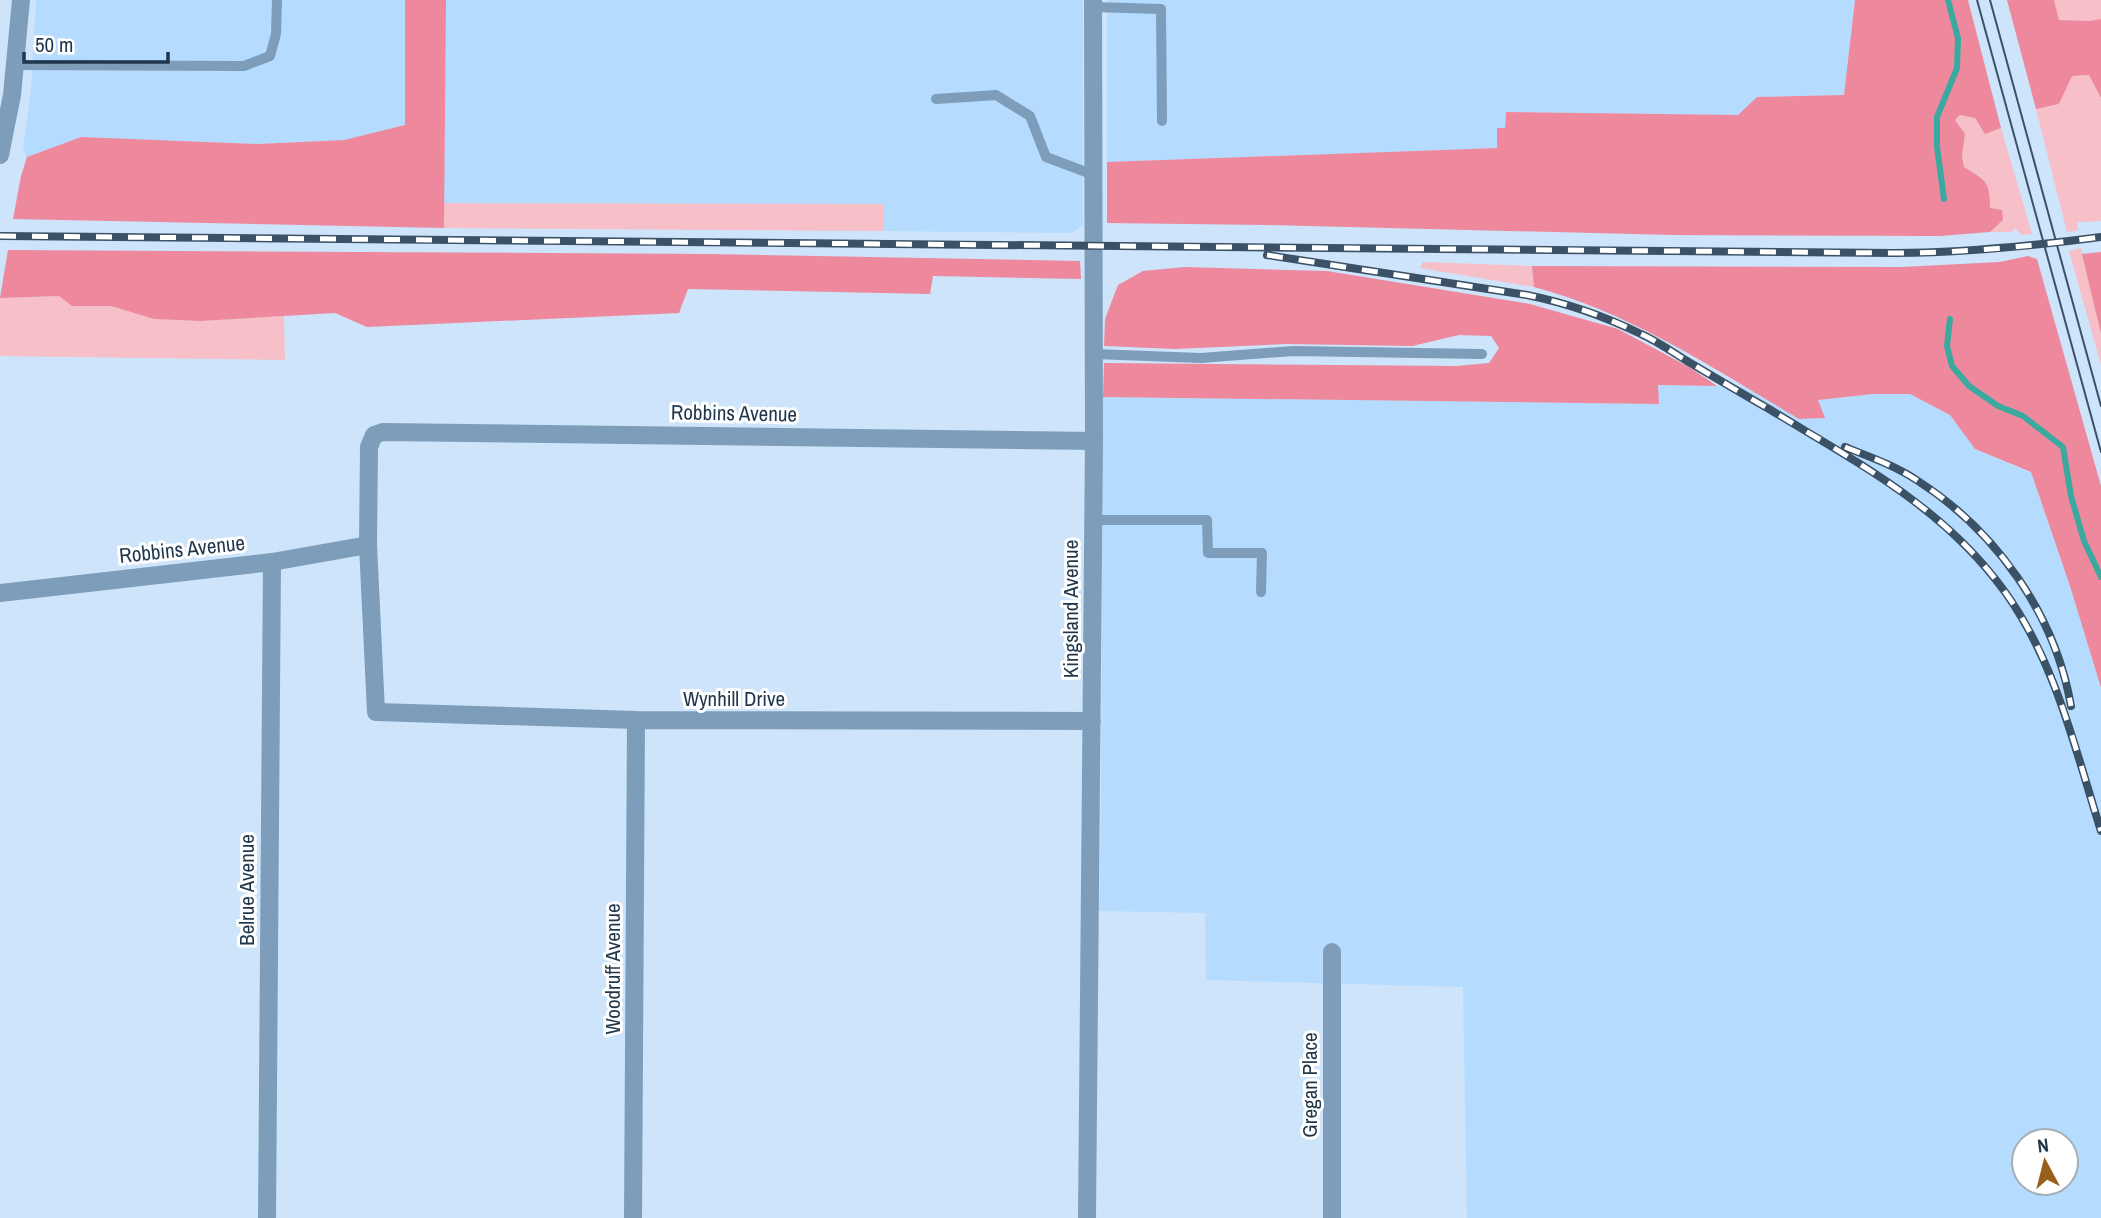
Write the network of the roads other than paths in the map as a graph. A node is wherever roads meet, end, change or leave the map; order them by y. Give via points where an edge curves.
1 (21, 0) edge
2 (277, 0) edge
3 (1093, 4) edge
4 (15, 65) junction
5 (936, 99) dead end
6 (1162, 121) dead end
7 (0, 155) edge
8 (1095, 175) junction
9 (1094, 354) junction
10 (1482, 354) dead end
11 (1094, 441) junction
12 (1093, 520) junction
13 (368, 545) junction
14 (272, 562) junction
15 (1261, 592) dead end
16 (0, 593) edge
17 (636, 720) junction
18 (1092, 721) junction
19 (1332, 953) dead end
20 (267, 1218) edge
21 (633, 1218) edge
22 (1087, 1218) edge
23 (1332, 1218) edge

1 - 4 street
2 - 4 lane via 270,56 244,66
3 - 6 lane via 1161,9
3 - 8 street, Kingsland Avenue
4 - 7 street
5 - 8 lane via 996,95 1030,116 1046,157
8 - 9 street, Kingsland Avenue
9 - 10 lane via 1201,358 1293,351
9 - 11 street, Kingsland Avenue
11 - 12 street, Kingsland Avenue
11 - 13 street, Robbins Avenue via 383,432 374,435 369,447
12 - 15 lane via 1207,520 1208,553 1262,553
12 - 18 street, Kingsland Avenue
13 - 14 street, Robbins Avenue
13 - 17 street, Wynhill Drive via 376,712
14 - 16 street, Robbins Avenue
14 - 20 street, Belrue Avenue
17 - 18 street, Wynhill Drive
17 - 21 street, Woodruff Avenue
18 - 22 street, Kingsland Avenue
19 - 23 street, Gregan Place

